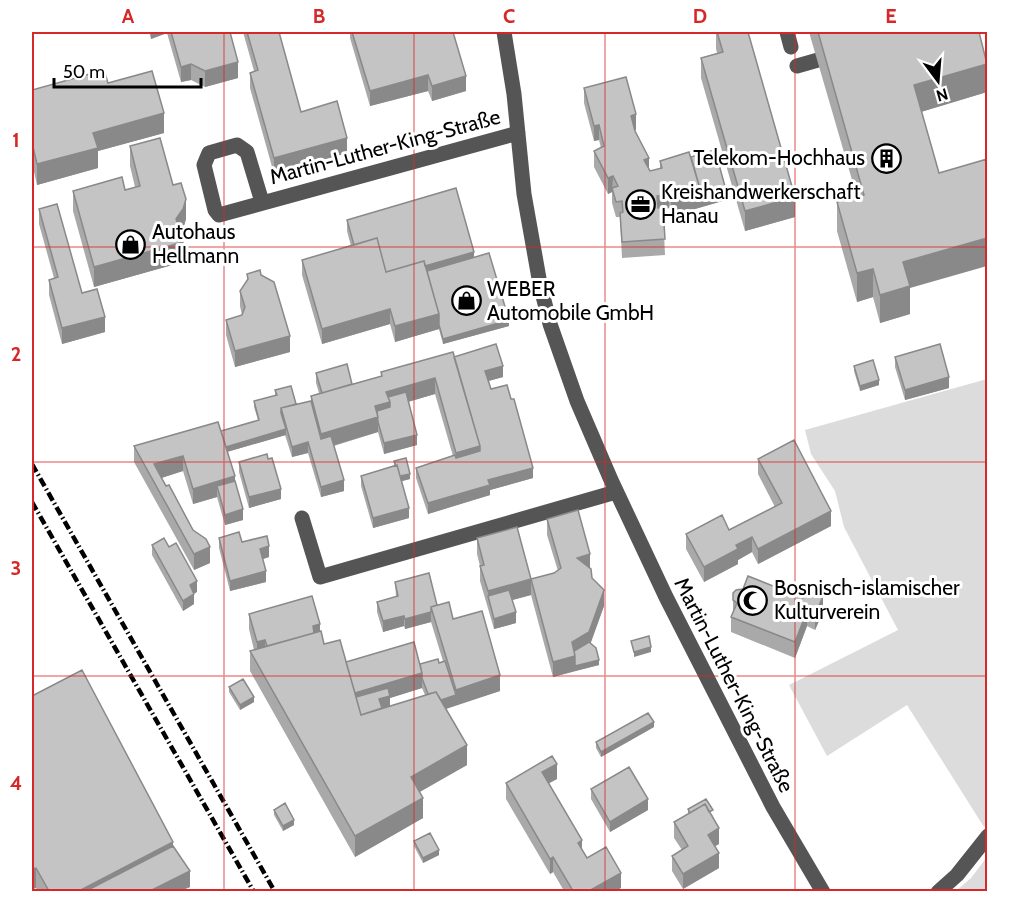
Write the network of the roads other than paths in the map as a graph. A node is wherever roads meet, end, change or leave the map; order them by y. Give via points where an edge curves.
1 (504, 32) edge
2 (787, 32) edge
3 (791, 47) dead end
4 (818, 60) edge
5 (797, 66) dead end
6 (518, 133) junction
7 (262, 202) junction
8 (616, 492) junction
9 (302, 518) dead end
10 (987, 836) edge
11 (823, 891) edge
12 (938, 891) edge

1 - 6 street, Martin-Luther-King-Straße
2 - 3 street
4 - 5 street
6 - 7 street, Martin-Luther-King-Straße
6 - 8 street, Martin-Luther-King-Straße via 524,194 544,302 577,401
7 - 7 street, Martin-Luther-King-Straße via 247,152 237,145 209,153 204,165 214,210 219,215
8 - 9 street via 320,577
8 - 11 street, Martin-Luther-King-Straße via 773,807
10 - 12 street via 957,875

